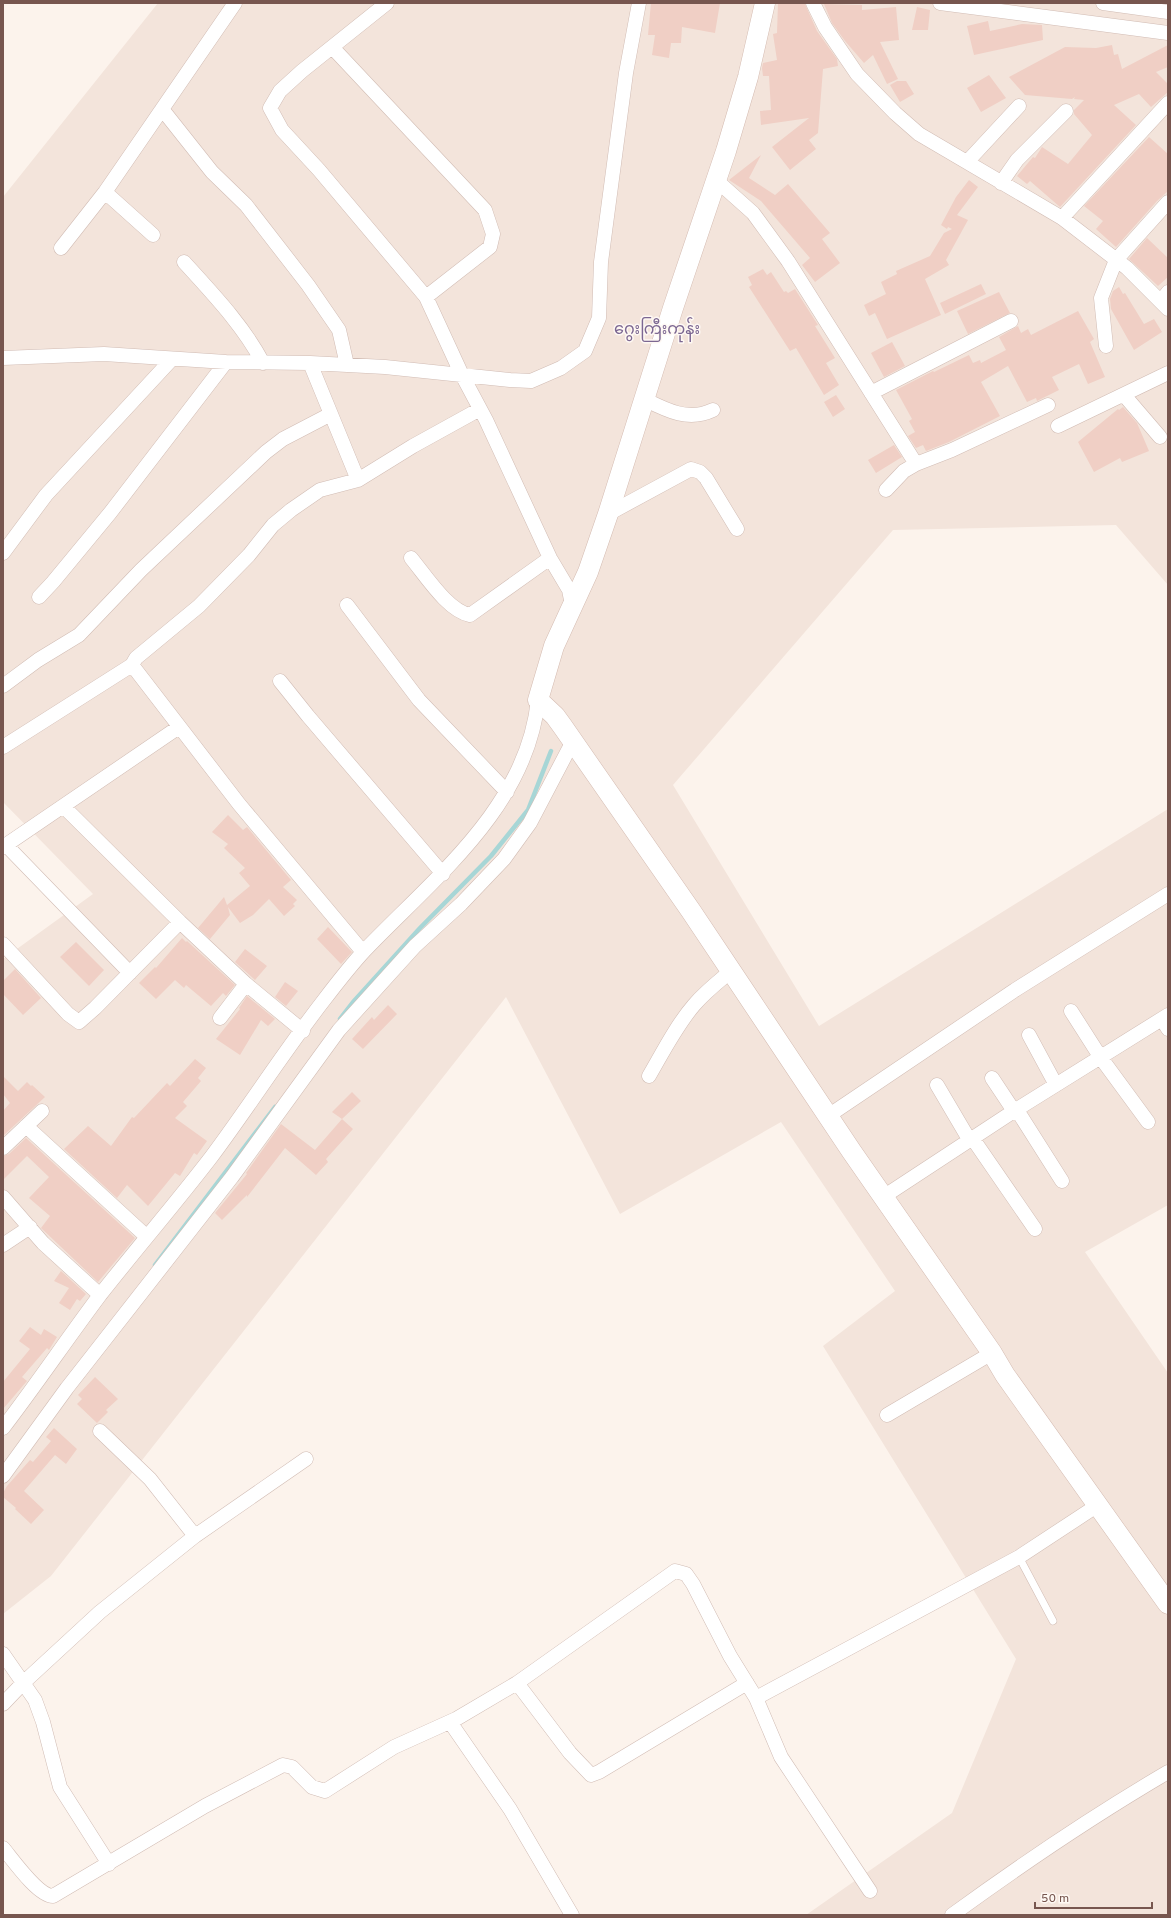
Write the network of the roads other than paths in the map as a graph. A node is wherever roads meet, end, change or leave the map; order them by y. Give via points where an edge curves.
1 (235, 3) edge
2 (387, 3) edge
3 (639, 3) edge
4 (765, 3) edge
5 (813, 3) edge
6 (940, 3) edge
7 (1103, 3) edge
8 (1168, 12) edge
9 (1168, 33) edge
10 (332, 47) junction
11 (1168, 103) edge
12 (1019, 106) dead end
13 (162, 109) junction
14 (1066, 111) dead end
15 (967, 162) junction
16 (716, 180) junction
17 (1001, 183) junction
18 (105, 192) junction
19 (1168, 202) edge
20 (1062, 218) junction
21 (153, 235) dead end
22 (61, 248) dead end
23 (1116, 260) junction
24 (184, 262) dead end
25 (426, 297) junction
26 (1166, 301) edge
27 (1011, 321) dead end
28 (1106, 346) dead end
29 (3, 358) edge
30 (172, 359) junction
31 (226, 362) junction
32 (263, 363) junction
33 (310, 363) junction
34 (347, 365) junction
35 (1168, 373) edge
36 (462, 375) junction
37 (871, 393) junction
38 (1124, 395) junction
39 (644, 399) junction
40 (1048, 406) dead end
41 (480, 409) junction
42 (713, 410) dead end
43 (331, 414) junction
44 (1058, 426) dead end
45 (1160, 437) dead end
46 (916, 464) junction
47 (358, 480) junction
48 (886, 490) dead end
49 (608, 514) junction
50 (737, 529) dead end
51 (3, 553) edge
52 (411, 558) dead end
53 (550, 558) junction
54 (39, 597) dead end
55 (347, 605) dead end
56 (572, 605) junction
57 (132, 665) junction
58 (280, 681) dead end
59 (3, 686) edge
60 (538, 700) junction
61 (179, 727) junction
62 (573, 741) junction
63 (3, 747) edge
64 (507, 792) junction
65 (64, 806) junction
66 (5, 846) edge
67 (443, 874) junction
68 (1168, 894) edge
69 (180, 922) junction
70 (3, 944) edge
71 (363, 952) junction
72 (731, 971) junction
73 (130, 973) junction
74 (246, 984) junction
75 (1071, 1011) dead end
76 (220, 1018) dead end
77 (1166, 1021) edge
78 (302, 1031) junction
79 (1029, 1035) dead end
80 (1101, 1058) junction
81 (649, 1076) dead end
82 (992, 1078) dead end
83 (937, 1085) dead end
84 (1056, 1085) junction
85 (42, 1111) dead end
86 (1015, 1111) junction
87 (828, 1116) junction
88 (1148, 1122) dead end
89 (26, 1126) junction
90 (972, 1140) junction
91 (3, 1148) edge
92 (1062, 1181) dead end
93 (3, 1197) edge
94 (883, 1197) junction
95 (30, 1227) junction
96 (1035, 1229) dead end
97 (146, 1236) junction
98 (3, 1245) edge
99 (100, 1295) junction
100 (992, 1353) junction
101 (887, 1415) dead end
102 (3, 1428) edge
103 (100, 1431) dead end
104 (306, 1459) dead end
105 (3, 1476) edge
106 (1098, 1505) junction
107 (195, 1536) junction
108 (1019, 1557) junction
109 (1168, 1604) edge
110 (1053, 1620) dead end
111 (3, 1654) edge
112 (23, 1683) junction
113 (517, 1683) junction
114 (747, 1683) junction
115 (756, 1698) junction
116 (3, 1704) edge
117 (450, 1722) junction
118 (1168, 1772) edge
119 (3, 1848) edge
120 (108, 1864) junction
121 (870, 1891) dead end
122 (572, 1915) edge
123 (952, 1915) edge

1 - 13 street
2 - 10 street
3 - 36 street via 626,73 601,262 599,318 585,350 561,368 531,380
4 - 16 street via 748,77
5 - 15 street via 838,49 875,94 919,134
6 - 9 street
7 - 8 street
10 - 25 street via 280,91 270,108 282,130
10 - 25 street via 485,210 494,234 490,248
11 - 20 street
12 - 15 street
13 - 18 street
13 - 34 street via 212,172 246,205 308,285 339,330
14 - 17 street via 1017,160
15 - 17 street
16 - 37 street via 753,213 788,261
16 - 39 street
17 - 20 street
18 - 21 street
18 - 22 street
19 - 23 street
20 - 23 street
23 - 26 street
23 - 28 street via 1101,298
24 - 32 street via 237,324
25 - 36 street
27 - 37 street
29 - 30 street via 104,354
30 - 31 street
30 - 51 street via 46,495
31 - 32 street
31 - 54 street via 110,513
32 - 33 street
33 - 34 street
33 - 43 street
34 - 36 street
35 - 38 street
36 - 41 street
37 - 46 street
38 - 44 street
38 - 45 street
39 - 42 street via 672,413 688,415
39 - 49 street
40 - 46 street
41 - 47 street
41 - 53 street
43 - 47 street
43 - 59 street via 283,439 266,452 141,570 79,635 38,660
46 - 48 street via 904,471
47 - 57 street via 320,490 291,510 273,525 210,596 136,658
49 - 50 street via 691,470 700,472 706,478
49 - 56 street via 588,572
52 - 53 street via 446,600 462,614 470,615
53 - 56 street via 569,590
55 - 64 street via 419,700
56 - 60 street via 554,646
57 - 61 street
57 - 63 street
58 - 67 street
60 - 62 street via 555,716
60 - 64 street via 536,724
61 - 65 street
61 - 71 street via 239,804
62 - 72 street
62 - 105 street via 530,823 504,859 461,904 415,946 339,1030 232,1177 67,1388
64 - 67 street via 470,844
65 - 66 street
65 - 69 street
66 - 73 street
67 - 71 street
68 - 87 street via 1015,990
69 - 73 street
69 - 74 street
70 - 73 street via 68,1014 79,1022
71 - 78 street
72 - 81 street via 711,987 678,1026
72 - 87 street
74 - 76 street
74 - 78 street
75 - 80 street
77 - 80 street
78 - 97 street via 211,1157
79 - 84 street
80 - 84 street
80 - 88 street
82 - 86 street
83 - 90 street
84 - 86 street
85 - 89 street
86 - 90 street
86 - 92 street
87 - 94 street
89 - 91 street
89 - 97 street
90 - 94 street
90 - 96 street
93 - 95 street
94 - 100 street
95 - 98 street
95 - 99 street
97 - 99 street
99 - 102 street
100 - 101 street
100 - 106 street
103 - 107 street via 150,1479
104 - 107 street
106 - 108 street
106 - 109 street
107 - 112 street via 100,1612
108 - 110 lane
108 - 115 street
111 - 112 street
112 - 116 street
112 - 120 street via 35,1700 43,1722 60,1787
113 - 114 street via 570,1753 591,1775 660,1737
113 - 114 street via 675,1571 686,1574 693,1584
113 - 117 street
114 - 115 street
115 - 121 street via 781,1757
117 - 120 street via 394,1748 325,1791 312,1787 292,1767 283,1765 205,1806
117 - 122 street via 510,1809
118 - 123 street via 1037,1853
119 - 120 street via 38,1888 50,1896 71,1887

